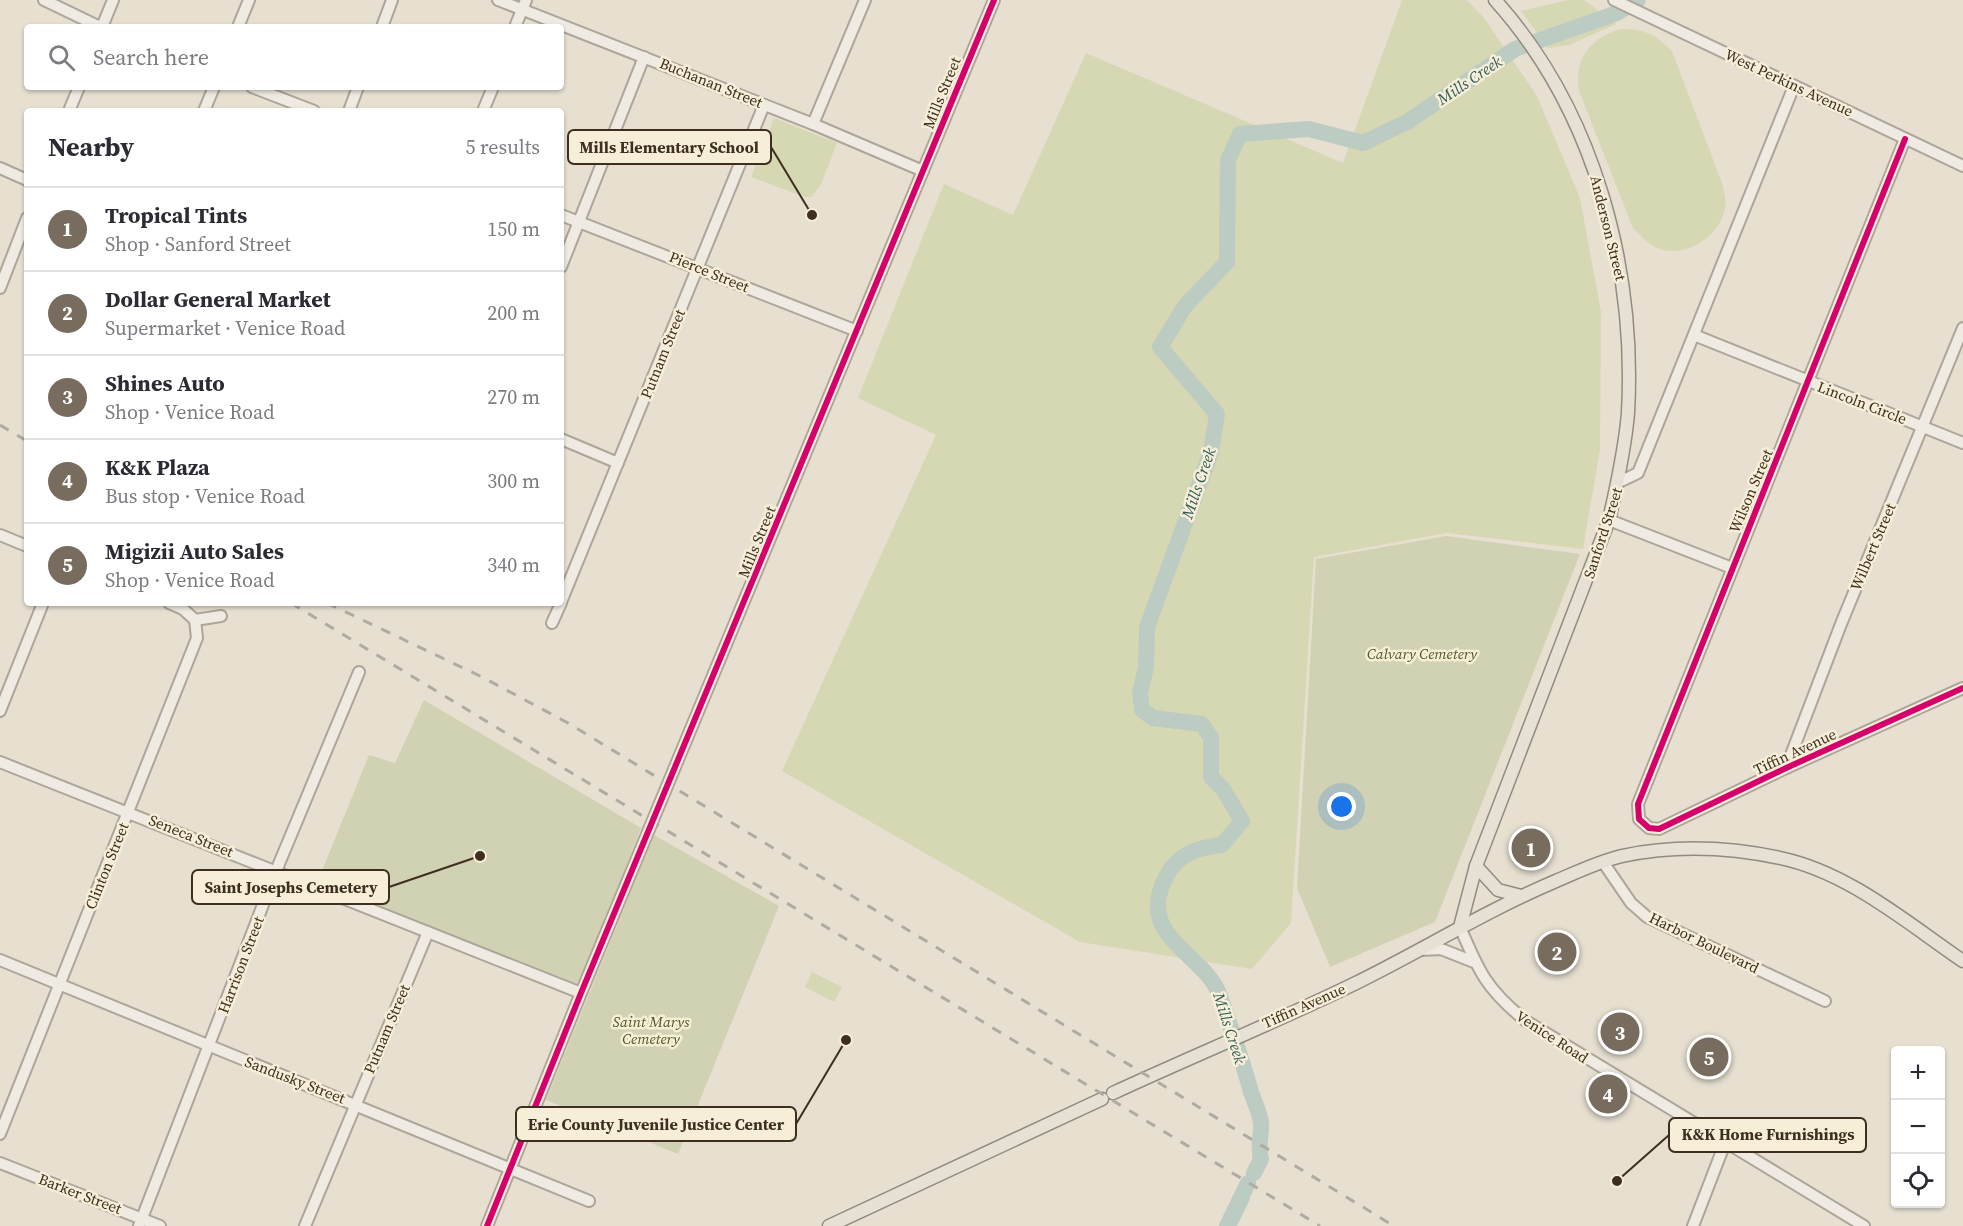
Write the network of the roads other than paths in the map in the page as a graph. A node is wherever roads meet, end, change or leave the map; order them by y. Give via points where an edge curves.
1 (44, 0) edge
2 (113, 0) edge
3 (249, 0) edge
4 (393, 0) edge
5 (498, 0) edge
6 (865, 0) edge
7 (993, 0) edge
8 (1495, 0) edge
9 (1614, 0) edge
10 (524, 5) edge
11 (95, 24) edge
12 (102, 24) edge
13 (239, 24) edge
14 (383, 24) edge
15 (517, 24) edge
16 (644, 57) junction
17 (1794, 86) junction
18 (78, 90) edge
19 (213, 90) edge
20 (260, 90) edge
21 (357, 90) edge
22 (491, 90) edge
23 (764, 105) junction
24 (70, 108) edge
25 (205, 108) edge
26 (306, 108) edge
27 (350, 108) edge
28 (484, 108) edge
29 (813, 124) junction
30 (1905, 139) junction
31 (1963, 166) edge
32 (0, 168) edge
33 (923, 171) junction
34 (24, 179) edge
35 (564, 216) edge
36 (579, 222) junction
37 (24, 226) edge
38 (564, 260) edge
39 (698, 267) junction
40 (0, 288) edge
41 (1963, 328) edge
42 (857, 331) junction
43 (1694, 335) junction
44 (1810, 382) junction
45 (1923, 427) junction
46 (564, 440) edge
47 (1963, 443) edge
48 (618, 463) junction
49 (1617, 483) junction
50 (1609, 520) junction
51 (0, 535) edge
52 (24, 545) edge
53 (1732, 568) junction
54 (564, 595) edge
55 (42, 606) edge
56 (176, 606) edge
57 (559, 606) edge
58 (221, 616) dead end
59 (195, 620) junction
60 (552, 623) dead end
61 (359, 672) dead end
62 (1963, 688) edge
63 (0, 711) edge
64 (0, 762) edge
65 (1786, 768) junction
66 (129, 811) junction
67 (1639, 819) joint
68 (1603, 862) junction
69 (1476, 866) junction
70 (276, 871) junction
71 (1521, 896) junction
72 (1460, 927) junction
73 (428, 932) junction
74 (1415, 951) junction
75 (0, 960) edge
76 (1963, 961) edge
77 (1474, 962) junction
78 (59, 983) junction
79 (581, 993) junction
80 (1825, 1001) dead end
81 (210, 1047) junction
82 (356, 1104) junction
83 (0, 1134) edge
84 (1725, 1143) junction
85 (0, 1163) edge
86 (511, 1168) junction
87 (589, 1201) dead end
88 (140, 1222) edge
89 (160, 1226) edge
90 (305, 1226) edge
91 (487, 1226) edge
92 (829, 1226) edge
93 (1693, 1226) edge
94 (1864, 1226) edge

1 - 11 street
2 - 12 street
3 - 13 street
4 - 14 street
5 - 10 street, Buchanan Street
6 - 29 street
7 - 33 street, Mills Street
8 - 49 main road, Anderson Street via 1533,50 1566,107 1592,162 1614,241 1622,280 1628,412
9 - 17 street, West Perkins Avenue
10 - 15 street
10 - 16 street, Buchanan Street
16 - 23 street, Buchanan Street
16 - 36 street
17 - 30 street, West Perkins Avenue
17 - 43 street, Sanford Street
18 - 24 street
19 - 25 street
20 - 26 street
21 - 27 street
22 - 28 street
23 - 29 street, Buchanan Street
23 - 39 street, Putnam Street
29 - 33 street, Buchanan Street
30 - 31 street, West Perkins Avenue
30 - 44 street, Wilson Street
32 - 34 street
33 - 42 street, Mills Street
35 - 36 street, Pierce Street
36 - 38 street
36 - 39 street, Pierce Street
37 - 40 street
39 - 42 street, Pierce Street
39 - 48 street, Putnam Street
41 - 45 street, Wilbert Street
42 - 79 street, Mills Street
43 - 44 street, Lincoln Circle
43 - 49 street, Sanford Street via 1638,473
44 - 45 street, Lincoln Circle
44 - 53 street, Wilson Street
45 - 47 street, Lincoln Circle
45 - 65 street, Wilbert Street
46 - 48 street
48 - 54 street, Putnam Street
49 - 50 main road, Sanford Street
50 - 53 street
50 - 69 main road, Sanford Street
51 - 52 street
53 - 67 street, Wilson Street via 1638,804
55 - 63 street
56 - 59 street
57 - 60 street, Putnam Street
58 - 59 street
59 - 66 street, Clinton Street via 196,639
61 - 70 street, Harrison Street
62 - 65 street, Tiffin Avenue
64 - 66 street, Seneca Street
65 - 67 street, Tiffin Avenue via 1659,829 1649,828
66 - 70 street, Seneca Street
66 - 78 street, Clinton Street
68 - 71 main road, Tiffin Avenue
68 - 76 main road, Tiffin Avenue via 1676,849 1737,850 1782,858 1842,881
68 - 80 street, Harbor Boulevard via 1631,903 1647,917
69 - 71 main road via 1498,890
69 - 72 main road, Sanford Street
70 - 73 street, Seneca Street
70 - 81 street, Harrison Street
71 - 72 main road, Tiffin Avenue
72 - 74 main road, Tiffin Avenue
72 - 77 street, Venice Road
73 - 79 street, Seneca Street
73 - 82 street, Putnam Street
74 - 77 street via 1441,948
74 - 92 main road, Tiffin Avenue via 1357,982
75 - 78 street, Sandusky Street
77 - 84 street, Venice Road via 1499,1000 1526,1021
78 - 81 street, Sandusky Street
78 - 83 street, Clinton Street
79 - 86 street, Mills Street
81 - 82 street, Sandusky Street
81 - 88 street, Harrison Street
82 - 86 street, Sandusky Street
82 - 90 street, Putnam Street
84 - 93 street
84 - 94 street, Venice Road
85 - 88 street, Barker Street
86 - 87 street, Sandusky Street
86 - 91 street, Mills Street
88 - 89 street, Barker Street

